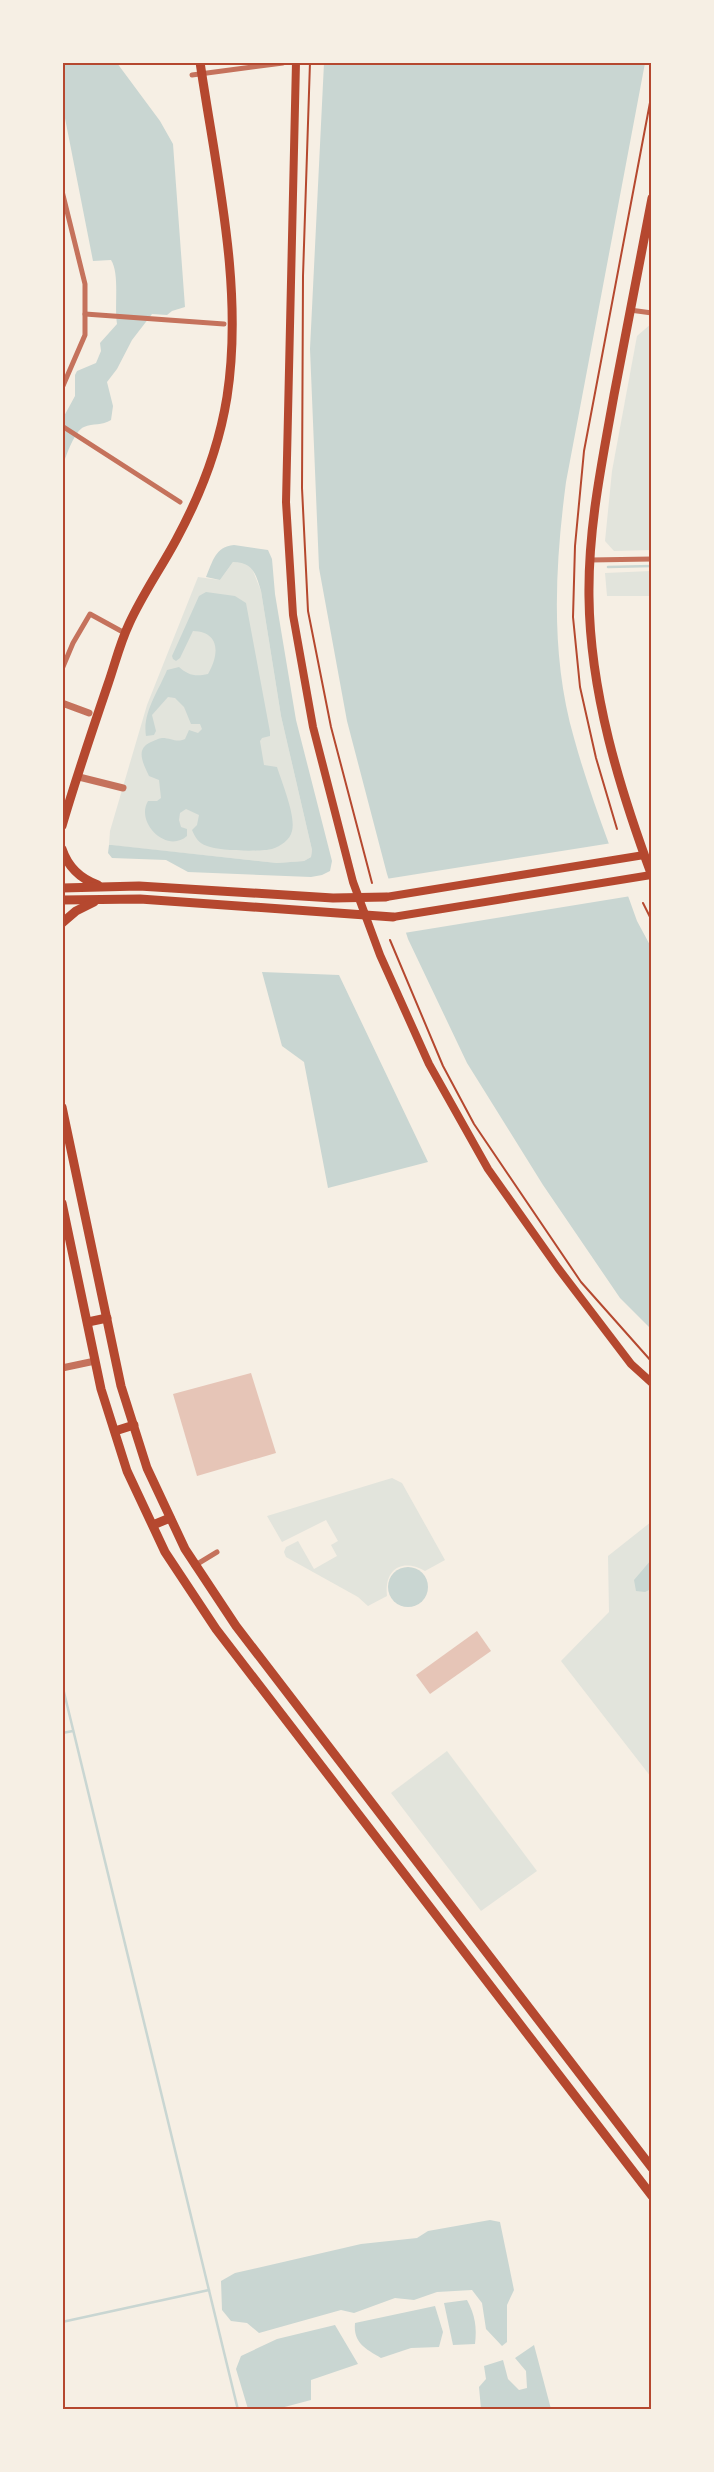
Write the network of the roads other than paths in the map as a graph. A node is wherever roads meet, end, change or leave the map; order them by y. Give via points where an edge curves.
1 (200, 62) edge
2 (296, 62) edge
3 (283, 64) edge
4 (192, 75) dead end
5 (62, 191) edge
6 (652, 198) edge
7 (630, 310) junction
8 (652, 313) edge
9 (85, 314) junction
10 (224, 324) dead end
11 (62, 388) edge
12 (62, 426) edge
13 (180, 502) dead end
14 (652, 559) edge
15 (590, 560) junction
16 (120, 631) dead end
17 (62, 669) edge
18 (62, 703) edge
19 (89, 713) dead end
20 (79, 777) dead end
21 (123, 788) dead end
22 (62, 826) edge
23 (62, 849) edge
24 (644, 855) junction
25 (651, 875) edge
26 (106, 887) junction
27 (62, 888) edge
28 (386, 897) joint
29 (359, 898) junction
30 (62, 900) edge
31 (107, 900) junction
32 (365, 915) junction
33 (393, 917) joint
34 (62, 923) edge
35 (62, 1106) edge
36 (62, 1203) edge
37 (107, 1318) junction
38 (88, 1322) junction
39 (96, 1361) junction
40 (62, 1368) edge
41 (652, 1383) edge
42 (134, 1425) junction
43 (115, 1431) junction
44 (170, 1518) junction
45 (153, 1525) junction
46 (217, 1552) dead end
47 (194, 1566) dead end
48 (231, 1619) junction
49 (216, 1629) junction
50 (492, 1960) junction
51 (478, 1971) junction
52 (652, 2168) edge
53 (652, 2196) edge

1 - 22 main road via 233,305 227,398 216,447 198,494 177,539 128,624
2 - 29 main road via 286,502 293,615 313,728
3 - 4 street
5 - 9 street via 84,284
6 - 7 main road
7 - 8 street
7 - 15 main road via 597,486
9 - 10 street
9 - 11 street via 86,335
12 - 13 street
14 - 15 street
15 - 24 main road via 593,653 601,708 632,824
16 - 17 street via 90,614
18 - 19 street
20 - 21 street
23 - 26 main road via 80,876
24 - 25 main road
24 - 28 main road
25 - 33 main road
26 - 27 main road
26 - 29 main road
28 - 29 main road
29 - 32 main road
30 - 31 main road
31 - 32 main road
31 - 34 main road via 76,911
32 - 33 main road
32 - 41 main road via 429,1064 488,1169 620,1350
35 - 37 main road
36 - 38 main road
37 - 38 main road
37 - 42 main road via 121,1386
38 - 39 main road
39 - 40 street
39 - 43 main road via 101,1390
42 - 43 main road
42 - 44 main road via 147,1468
43 - 45 main road via 127,1471
44 - 45 main road
44 - 48 main road via 185,1549
45 - 49 main road via 165,1552
46 - 47 street
48 - 49 main road
48 - 50 main road
49 - 51 main road
50 - 51 main road
50 - 52 main road
51 - 53 main road

